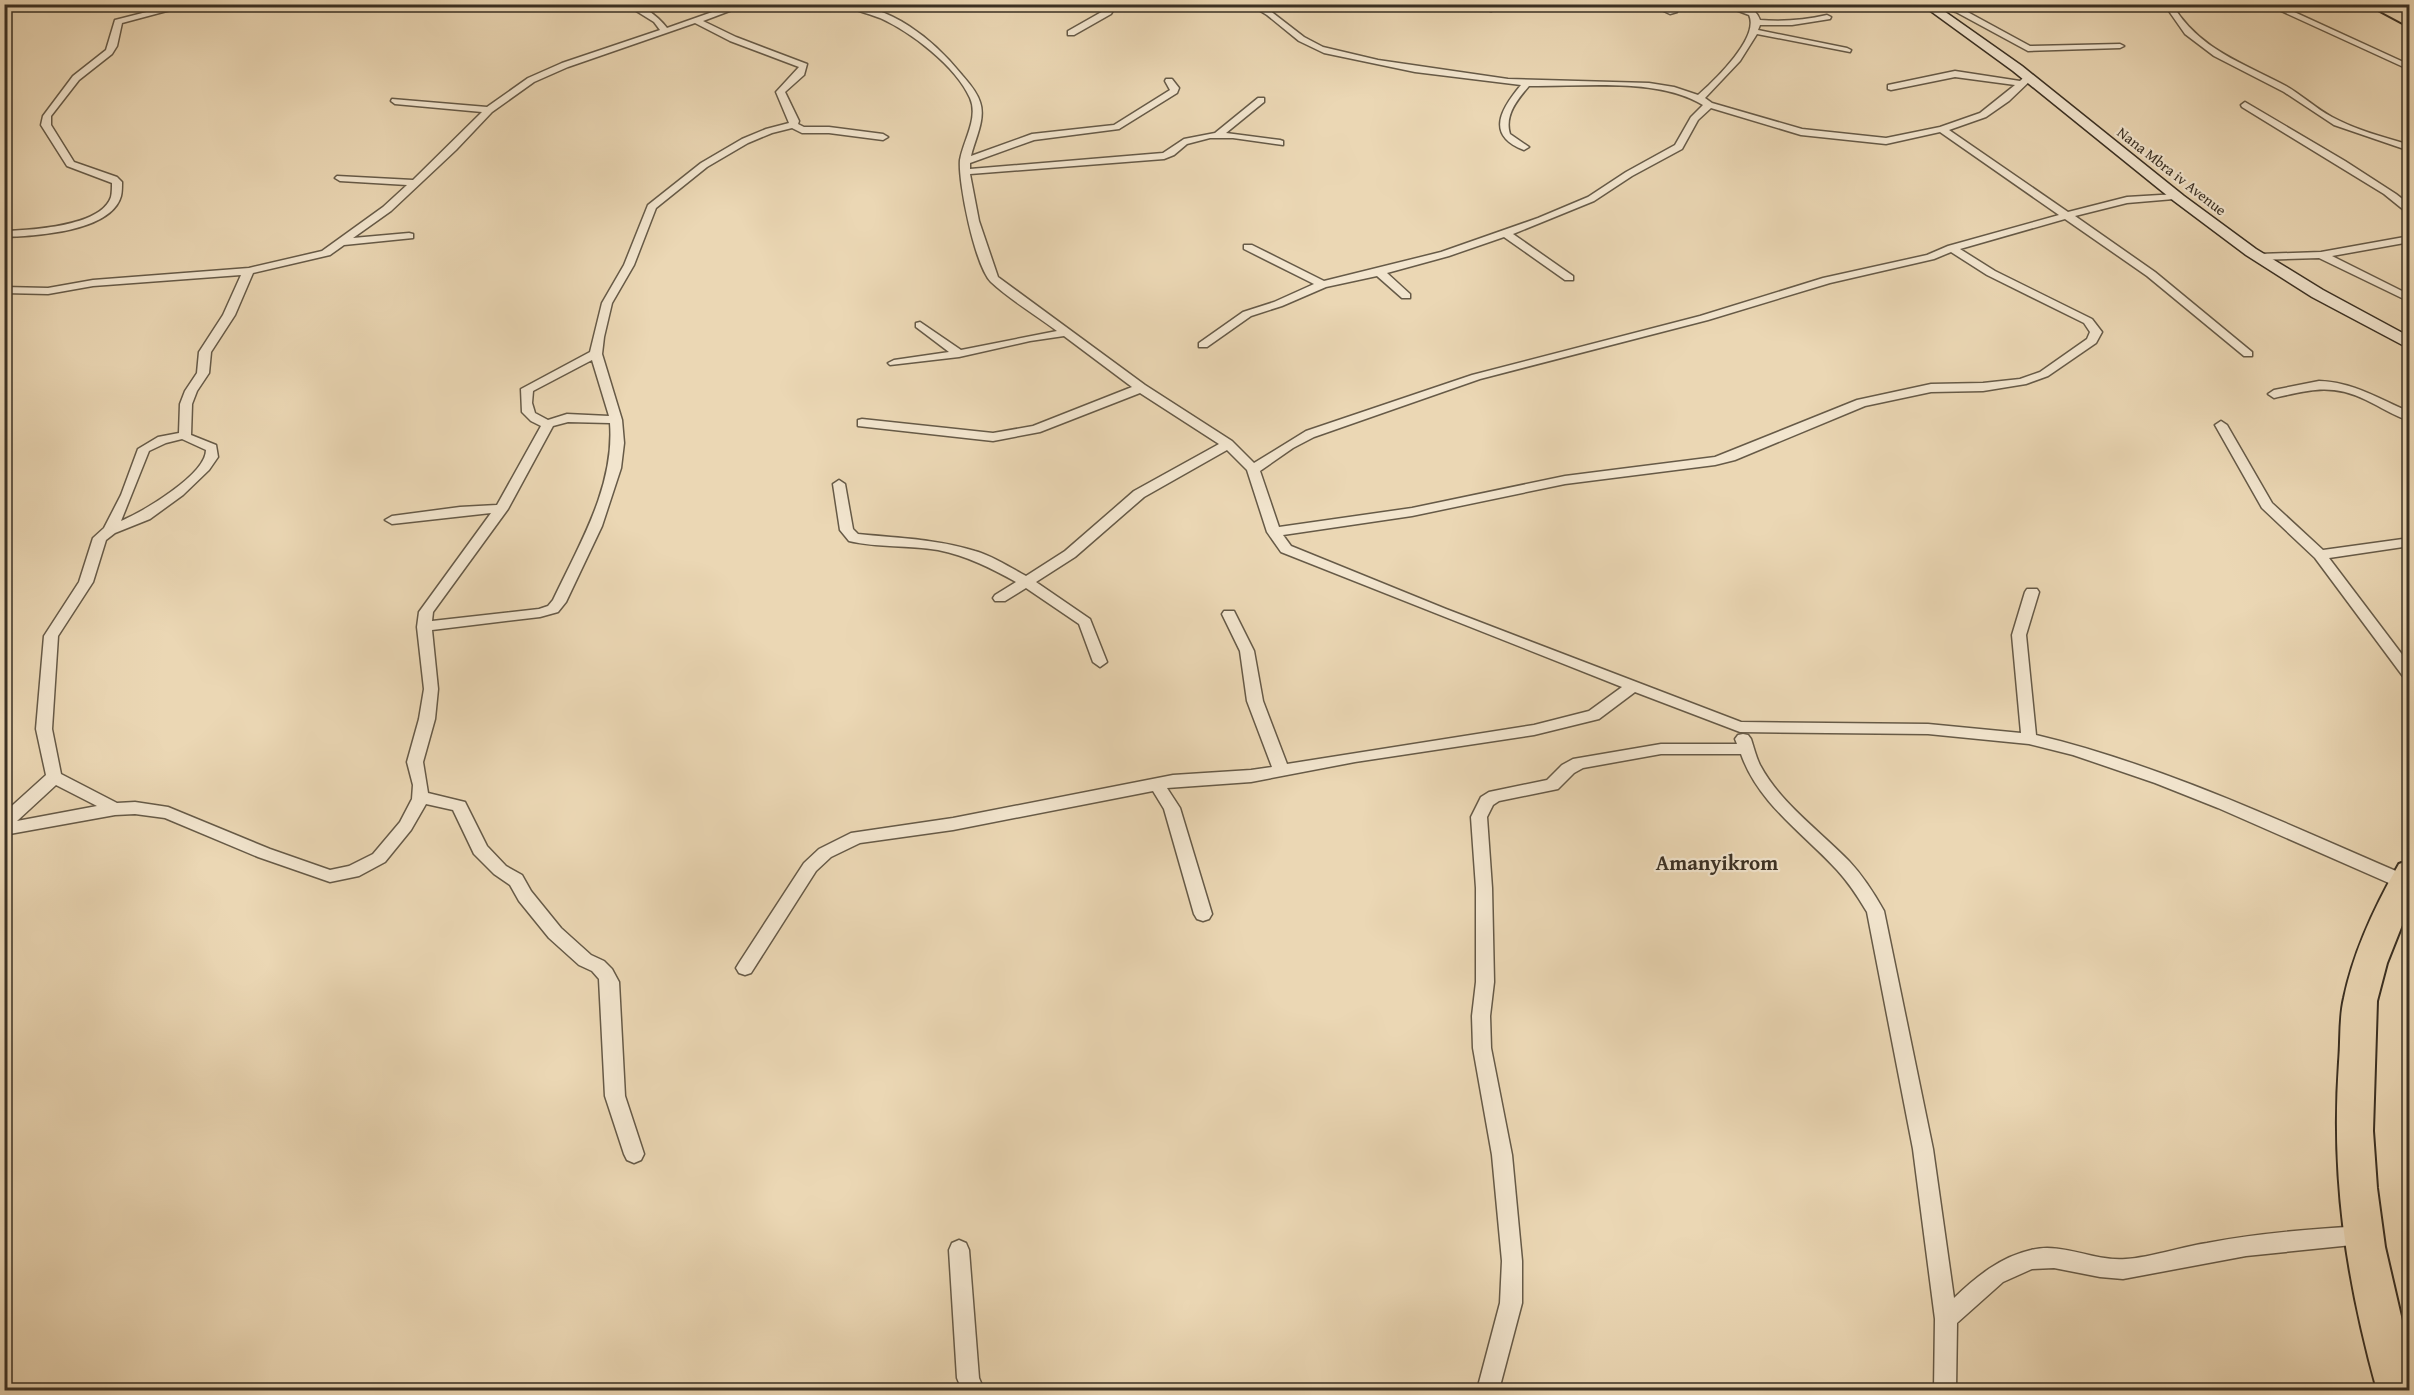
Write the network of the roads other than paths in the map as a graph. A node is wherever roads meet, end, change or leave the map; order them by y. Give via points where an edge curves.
1 (189, 4) edge
2 (629, 4) edge
3 (717, 4) edge
4 (744, 4) edge
5 (845, 4) edge
6 (1113, 4) edge
7 (1253, 4) edge
8 (1469, 4) edge
9 (1504, 4) edge
10 (1653, 4) edge
11 (1724, 4) edge
12 (1927, 4) edge
13 (1995, 4) edge
14 (2035, 4) edge
15 (2058, 4) edge
16 (2168, 4) edge
17 (2270, 4) edge
18 (2374, 4) edge
19 (1267, 6) edge
20 (1952, 7) junction
21 (730, 9) junction
22 (1673, 12) dead end
23 (1827, 17) dead end
24 (697, 21) junction
25 (2409, 23) edge
26 (1755, 26) junction
27 (664, 31) junction
28 (1071, 33) dead end
29 (2120, 46) dead end
30 (1846, 50) dead end
31 (2409, 68) edge
32 (2025, 80) junction
33 (1169, 81) dead end
34 (1527, 83) junction
35 (1891, 87) dead end
36 (1701, 97) junction
37 (1261, 100) dead end
38 (395, 101) dead end
39 (1709, 105) junction
40 (2245, 105) dead end
41 (489, 110) junction
42 (793, 125) junction
43 (1942, 129) junction
44 (1218, 134) junction
45 (883, 136) dead end
46 (1280, 143) dead end
47 (1524, 147) dead end
48 (2409, 148) edge
49 (965, 166) junction
50 (340, 178) dead end
51 (415, 183) junction
52 (2174, 196) junction
53 (2409, 212) edge
54 (2067, 214) junction
55 (4, 234) edge
56 (1507, 234) junction
57 (409, 236) dead end
58 (2409, 239) edge
59 (345, 242) junction
60 (1248, 247) dead end
61 (1952, 248) junction
62 (2321, 255) junction
63 (2259, 257) junction
64 (249, 271) junction
65 (1379, 272) junction
66 (1569, 278) dead end
67 (1323, 284) junction
68 (4, 290) edge
69 (1406, 296) dead end
70 (2409, 299) edge
71 (920, 325) dead end
72 (1065, 333) junction
73 (2409, 344) edge
74 (1203, 345) dead end
75 (596, 354) junction
76 (959, 354) junction
77 (2248, 354) dead end
78 (894, 363) dead end
79 (1141, 388) junction
80 (2274, 394) dead end
81 (2409, 417) edge
82 (616, 420) junction
83 (862, 423) dead end
84 (548, 424) junction
85 (2221, 425) dead end
86 (185, 435) junction
87 (1228, 444) junction
88 (1253, 470) junction
89 (840, 484) dead end
90 (501, 509) junction
91 (392, 520) dead end
92 (110, 530) junction
93 (1274, 532) junction
94 (2409, 542) edge
95 (2320, 555) junction
96 (1027, 582) junction
97 (2032, 592) dead end
98 (1000, 598) dead end
99 (1229, 614) dead end
100 (424, 627) junction
101 (1100, 662) dead end
102 (2409, 676) edge
103 (1632, 686) junction
104 (1740, 727) junction
105 (2029, 739) junction
106 (1745, 748) junction
107 (1282, 771) junction
108 (54, 777) junction
109 (1157, 784) junction
110 (420, 797) junction
111 (115, 809) junction
112 (4, 823) edge
113 (4, 829) edge
114 (2407, 877) edge
115 (1203, 914) dead end
116 (2409, 920) edge
117 (745, 968) dead end
118 (2358, 1046) junction
119 (634, 1154) dead end
120 (2362, 1234) junction
121 (959, 1250) dead end
122 (1946, 1319) junction
123 (973, 1390) edge
124 (1488, 1390) edge
125 (1946, 1390) edge
126 (2398, 1390) edge

1 - 55 street via 118,22 109,52 76,78 47,116 46,125 70,164 117,182 111,208 72,225
2 - 27 street via 657,20
3 - 21 street
4 - 21 street
5 - 49 street via 921,37 959,76 977,104
6 - 28 street via 1108,12
7 - 19 street
8 - 9 street via 1491,9
10 - 22 street
11 - 26 street via 1755,16
12 - 20 street
12 - 32 street, Nana Mbra ⅳ Avenue via 1982,42
13 - 20 street
14 - 15 street
16 - 48 street via 2185,29 2218,54 2293,94 2337,123
17 - 31 street
18 - 25 highway
19 - 34 street via 1301,39 1330,52 1426,71
20 - 29 street via 2028,49
21 - 24 street
23 - 26 street
24 - 27 street
24 - 42 street via 804,66 780,92
26 - 30 street
26 - 36 street via 1744,51
27 - 41 street via 539,76
32 - 35 street via 1955,74
32 - 43 street via 1983,115
32 - 52 street, Nana Mbra ⅳ Avenue
33 - 49 street via 1174,91 1116,127 1032,137
34 - 36 street via 1645,86
34 - 47 street via 1504,120 1506,135
36 - 39 street
37 - 44 street
38 - 41 street
39 - 43 street via 1801,132 1848,139 1886,141
39 - 56 street via 1694,119 1679,147 1672,152 1591,199
40 - 53 street via 2350,168
41 - 51 street
42 - 45 street via 802,130
42 - 75 street via 745,141 704,165 652,207 629,265 607,303
43 - 54 street
44 - 46 street
44 - 49 street via 1188,140 1164,156
49 - 72 street via 974,220 994,279
50 - 51 street
51 - 59 street
52 - 54 street via 2127,200
52 - 63 street, Nana Mbra ⅳ Avenue
54 - 61 street
54 - 77 street via 2151,274
56 - 65 street
56 - 66 street
57 - 59 street
58 - 62 street
59 - 64 street via 320,256
60 - 67 street
61 - 88 street via 1930,257 1827,280 1704,318 1476,376 1310,434
61 - 93 street via 1991,273 2088,321 2096,332 2092,341 2044,374 2022,382 1931,388 1883,397 1840,410 1715,461 1565,480 1412,512
62 - 63 street
62 - 70 street
63 - 73 street, Nana Mbra ⅳ Avenue
64 - 68 street via 105,281 48,291
64 - 86 street via 229,315 205,352 203,373 186,404
65 - 67 street
65 - 69 street
67 - 74 street via 1247,314
71 - 76 street
72 - 76 street
72 - 79 street
75 - 82 street
75 - 84 street via 527,389 528,413
76 - 78 street
79 - 83 street via 1061,420 993,437
79 - 87 street
80 - 81 street via 2323,384 2337,386
82 - 84 street via 567,418
82 - 100 street via 615,468 595,526 556,606 540,613
84 - 90 street
85 - 95 street via 2267,505
86 - 92 street via 144,448
86 - 92 street via 212,448 212,457 205,467 155,509
87 - 88 street
87 - 96 street via 1139,494 1092,536
88 - 93 street
89 - 96 street via 847,530 854,538 914,542 971,554
90 - 91 street
90 - 100 street via 428,607
92 - 108 street via 100,538 86,582 51,636 44,729
93 - 103 street via 1286,549
94 - 95 street
95 - 102 street
96 - 98 street
96 - 101 street via 1085,622
97 - 105 street via 2019,635
99 - 107 street via 1250,659 1255,701
100 - 110 street via 431,689 426,726 415,762
103 - 104 street
103 - 107 street via 1594,715 1534,730
104 - 105 street via 1928,729
104 - 106 street
105 - 114 street via 2100,757 2161,779
106 - 122 street via 1768,792 1844,867 1875,911 1923,1149
106 - 124 street via 1661,749 1579,764 1552,785 1495,796 1487,801 1479,817 1484,888 1482,1048 1502,1155 1512,1261 1511,1303
107 - 109 street
108 - 111 street
108 - 112 street
109 - 115 street via 1172,808
109 - 117 street via 848,840 825,852 810,867
110 - 111 street via 415,811 379,858 365,868 330,876 168,813
110 - 119 street via 459,806 480,850 516,880 555,933 606,974 610,982 615,1096
111 - 113 street
114 - 118 highway via 2375,952 2363,993
116 - 118 highway via 2390,959 2373,1021
118 - 120 highway via 2355,1157
120 - 122 street via 2271,1241 2114,1270 2032,1259 1982,1285
120 - 126 highway via 2376,1312
121 - 123 street
122 - 125 street

